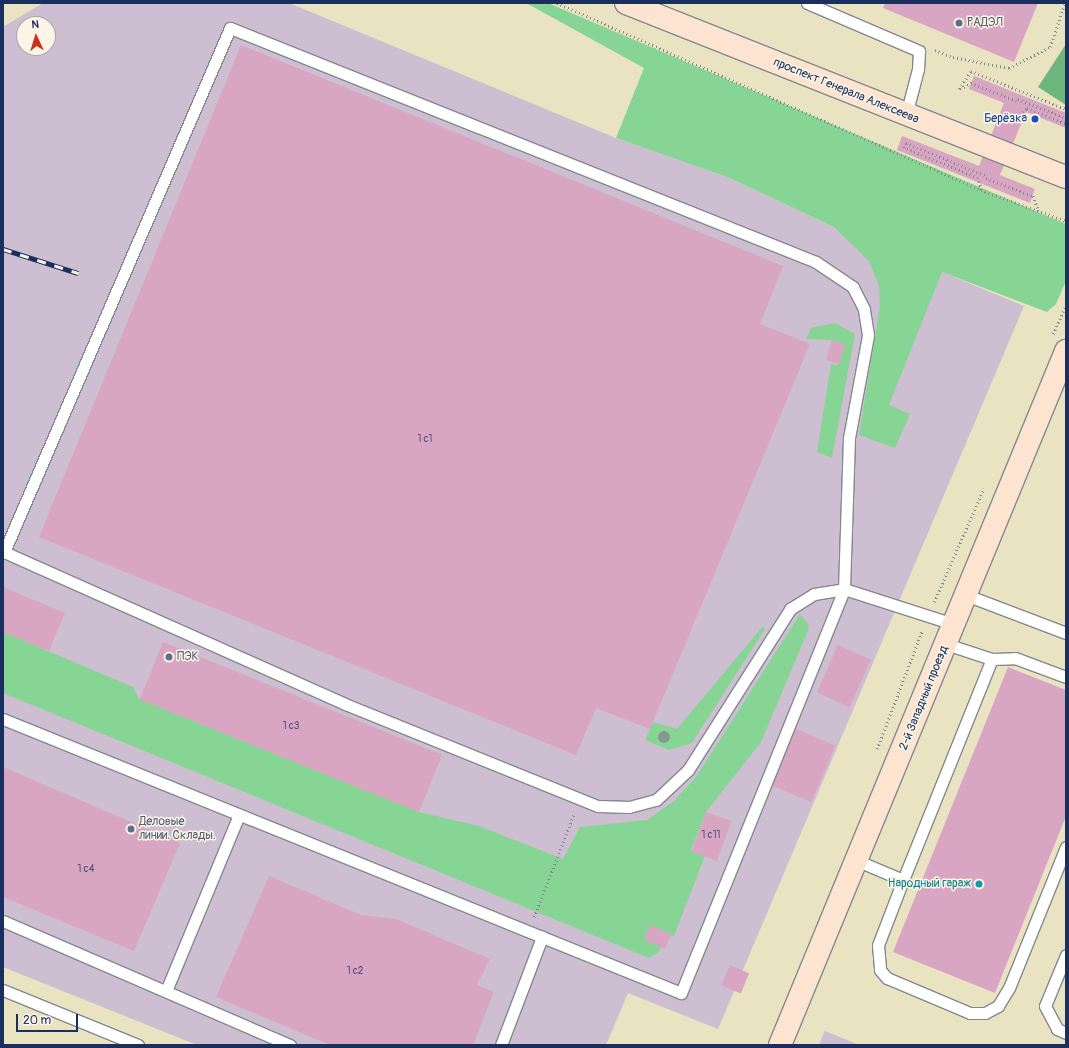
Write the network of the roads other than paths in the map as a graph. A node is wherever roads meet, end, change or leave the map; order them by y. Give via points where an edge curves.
1 (626, 3) edge
2 (807, 3) edge
3 (906, 115) junction
4 (1066, 177) edge
5 (1066, 351) edge
6 (4, 552) edge
7 (844, 590) junction
8 (966, 595) junction
9 (1066, 631) edge
10 (950, 634) junction
11 (992, 659) junction
12 (1066, 677) edge
13 (3, 719) edge
14 (239, 814) junction
15 (1066, 846) edge
16 (858, 861) junction
17 (903, 880) junction
18 (3, 921) edge
19 (542, 937) junction
20 (1066, 955) edge
21 (3, 990) edge
22 (166, 991) junction
23 (1066, 1033) edge
24 (138, 1045) edge
25 (290, 1045) edge
26 (501, 1045) edge
27 (780, 1045) edge

1 - 3 street, проспект Генерала Алексеева
2 - 3 lane via 919,51 918,69
3 - 4 street, проспект Генерала Алексеева
5 - 8 street, 2-й Западный проезд
6 - 7 lane via 345,704 598,806 629,806 656,800 688,770 790,609 814,594
6 - 7 lane via 230,28 816,262 853,287 864,309 868,335 849,438
7 - 10 lane
7 - 19 lane via 681,994
8 - 9 lane
8 - 10 street, 2-й Западный проезд
10 - 11 lane
10 - 16 street, 2-й Западный проезд
11 - 12 lane via 1014,658
11 - 17 lane
13 - 14 lane
14 - 19 lane
14 - 22 lane
15 - 17 lane via 1009,988 998,1006 985,1013 970,1013 887,978 880,970 878,945
16 - 17 lane
16 - 27 street, 2-й Западный проезд
18 - 22 lane
19 - 26 lane
20 - 23 lane via 1045,1006 1058,1029
21 - 24 lane
22 - 25 lane

